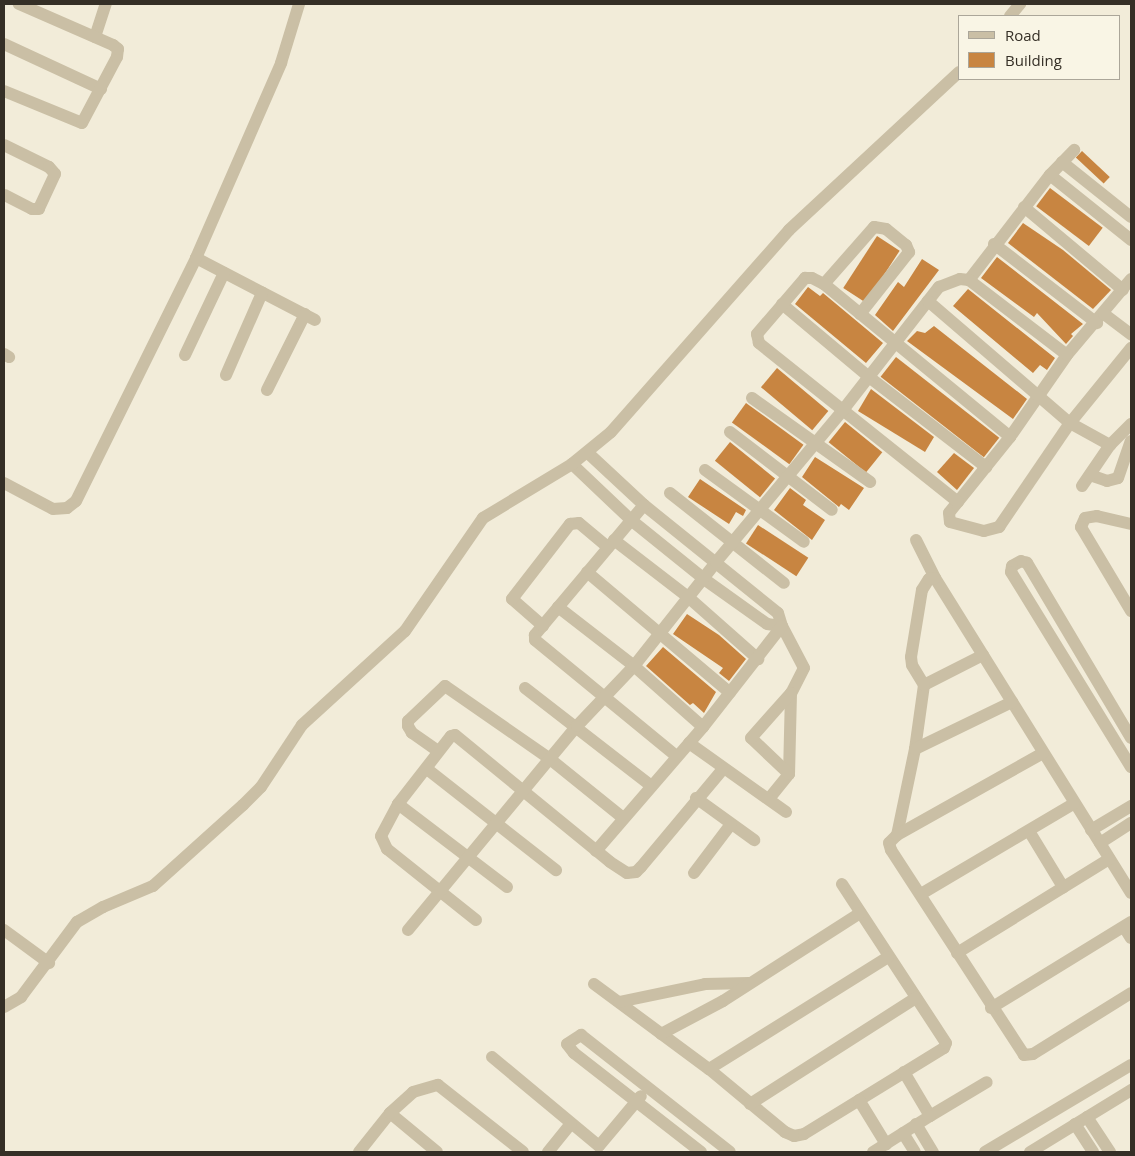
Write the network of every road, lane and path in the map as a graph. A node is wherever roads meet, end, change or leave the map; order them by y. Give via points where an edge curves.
1 (19, 4) edge
2 (106, 4) edge
3 (300, 4) edge
4 (1020, 4) edge
5 (1011, 15) edge
6 (95, 37) junction
7 (4, 44) edge
8 (958, 73) edge
9 (101, 89) junction
10 (4, 91) edge
11 (4, 145) edge
12 (1074, 150) dead end
13 (1062, 162) junction
14 (1050, 175) junction
15 (4, 195) edge
16 (1024, 208) junction
17 (1131, 217) edge
18 (1131, 240) edge
19 (994, 244) junction
20 (196, 258) junction
21 (224, 273) junction
22 (1131, 279) edge
23 (969, 280) junction
24 (824, 284) junction
25 (1123, 290) junction
26 (262, 292) junction
27 (928, 301) junction
28 (782, 304) junction
29 (860, 314) junction
30 (1101, 318) junction
31 (1131, 334) edge
32 (894, 344) junction
33 (1131, 348) edge
34 (185, 355) dead end
35 (1067, 355) junction
36 (226, 375) dead end
37 (869, 377) junction
38 (267, 390) dead end
39 (1039, 396) junction
40 (752, 398) dead end
41 (844, 410) junction
42 (1070, 422) junction
43 (1131, 424) edge
44 (730, 432) dead end
45 (1010, 437) junction
46 (1131, 441) edge
47 (815, 445) junction
48 (1110, 445) junction
49 (588, 453) junction
50 (572, 464) junction
51 (986, 467) junction
52 (705, 470) dead end
53 (1090, 475) junction
54 (788, 478) junction
55 (870, 482) dead end
56 (4, 483) edge
57 (1082, 486) dead end
58 (670, 493) dead end
59 (958, 502) junction
60 (644, 505) junction
61 (832, 510) dead end
62 (759, 512) junction
63 (631, 520) junction
64 (1131, 524) edge
65 (916, 540) dead end
66 (804, 542) dead end
67 (611, 543) junction
68 (732, 543) junction
69 (716, 562) junction
70 (587, 572) junction
71 (936, 578) junction
72 (704, 579) junction
73 (784, 583) dead end
74 (688, 597) junction
75 (558, 607) junction
76 (1131, 611) edge
77 (543, 626) junction
78 (782, 626) junction
79 (662, 632) junction
80 (983, 655) junction
81 (758, 659) junction
82 (634, 666) junction
83 (924, 685) junction
84 (525, 688) dead end
85 (791, 692) junction
86 (730, 693) junction
87 (605, 698) junction
88 (1012, 702) junction
89 (577, 726) junction
90 (703, 727) junction
91 (1131, 738) edge
92 (689, 743) junction
93 (915, 749) junction
94 (438, 751) junction
95 (1043, 753) junction
96 (676, 756) junction
97 (550, 758) junction
98 (1131, 766) edge
99 (427, 768) junction
100 (722, 769) junction
101 (789, 774) junction
102 (650, 785) junction
103 (523, 793) junction
104 (696, 798) junction
105 (769, 799) junction
106 (398, 804) junction
107 (1073, 804) junction
108 (1131, 806) edge
109 (786, 812) dead end
110 (624, 818) junction
111 (498, 824) junction
112 (732, 824) junction
113 (1131, 824) edge
114 (1091, 830) junction
115 (1029, 832) junction
116 (896, 835) junction
117 (754, 840) dead end
118 (1100, 843) junction
119 (596, 850) junction
120 (470, 857) junction
121 (1109, 859) junction
122 (556, 870) dead end
123 (694, 873) dead end
124 (842, 884) dead end
125 (507, 887) dead end
126 (1063, 887) junction
127 (441, 891) junction
128 (1131, 893) edge
129 (921, 894) junction
130 (860, 913) junction
131 (476, 920) dead end
132 (1128, 924) edge
133 (4, 930) edge
134 (408, 930) dead end
135 (1131, 938) edge
136 (957, 952) junction
137 (888, 957) junction
138 (49, 963) junction
139 (749, 983) junction
140 (594, 984) dead end
141 (1131, 993) edge
142 (916, 998) junction
143 (619, 1002) junction
144 (4, 1008) edge
145 (991, 1008) junction
146 (661, 1034) junction
147 (492, 1057) dead end
148 (1131, 1065) edge
149 (709, 1069) junction
150 (904, 1072) junction
151 (986, 1082) dead end
152 (647, 1089) junction
153 (1131, 1090) edge
154 (859, 1100) junction
155 (636, 1102) junction
156 (750, 1104) junction
157 (390, 1114) junction
158 (930, 1116) junction
159 (1087, 1117) junction
160 (572, 1124) junction
161 (916, 1124) junction
162 (1075, 1124) junction
163 (903, 1133) junction
164 (886, 1144) junction
165 (602, 1149) edge
166 (359, 1152) edge
167 (437, 1152) edge
168 (523, 1152) edge
169 (548, 1152) edge
170 (701, 1152) edge
171 (730, 1152) edge
172 (873, 1152) edge
173 (915, 1152) edge
174 (933, 1152) edge
175 (985, 1152) edge
176 (1030, 1152) edge
177 (1093, 1152) edge
178 (1110, 1152) edge

1 - 6 street
2 - 6 street
3 - 20 street via 281,63
4 - 5 street
6 - 9 street via 118,49
7 - 9 street
8 - 49 street via 789,230 680,357
9 - 10 street via 85,121 78,124
11 - 15 street via 49,167 55,174 39,209 32,209
12 - 13 street
13 - 14 street
13 - 17 street
14 - 16 street
14 - 18 street
16 - 19 street
16 - 25 street
19 - 23 street
19 - 30 street
20 - 21 street
20 - 56 street via 76,501 67,508 53,509
21 - 26 street
21 - 34 street
22 - 25 street
23 - 27 street via 951,281 939,287
23 - 35 street
24 - 28 street via 805,278
24 - 29 street
24 - 29 street via 874,227 886,229 906,245 910,252
25 - 30 street
26 - 36 street
26 - 38 street via 310,317
27 - 32 street
27 - 39 street
28 - 37 street
28 - 41 street via 756,339
29 - 32 street
30 - 31 street
30 - 35 street
32 - 37 street
32 - 45 street
33 - 42 street
35 - 39 street
37 - 41 street
37 - 51 street
39 - 42 street
39 - 45 street
40 - 47 street
41 - 47 street
41 - 59 street
42 - 48 street
42 - 59 street via 995,529 984,531 952,525 948,516
43 - 48 street
44 - 54 street
45 - 51 street
46 - 53 street via 1118,478 1107,480
47 - 54 street
47 - 55 street
48 - 53 street
49 - 50 street
49 - 60 street
50 - 63 street
50 - 138 street via 490,511 405,631 302,725 261,787 153,886 103,906 77,922
51 - 59 street
52 - 62 street
53 - 57 street
54 - 61 street
54 - 62 street
58 - 68 street
60 - 63 street
60 - 69 street
62 - 66 street
62 - 68 street
63 - 67 street
63 - 72 street
64 - 76 street via 1097,516 1086,518 1081,527
65 - 71 street
67 - 70 street
67 - 74 street
67 - 77 street via 580,523 570,524 512,599
68 - 69 street
68 - 73 street
69 - 72 street
69 - 78 street via 778,613
70 - 75 street
70 - 79 street
71 - 80 street
71 - 83 street via 929,579 922,590 911,657
72 - 74 street
72 - 78 street via 767,624
74 - 79 street
74 - 81 street
75 - 77 street
75 - 82 street
77 - 87 street via 535,636 538,644
78 - 81 street
78 - 85 street via 804,668
79 - 82 street
79 - 86 street
80 - 83 street
80 - 88 street
81 - 86 street
82 - 87 street
82 - 90 street
83 - 93 street
84 - 89 street
85 - 101 street
85 - 101 street via 751,738
86 - 90 street
87 - 89 street
87 - 96 street
88 - 93 street
88 - 95 street
89 - 97 street
89 - 102 street
90 - 92 street
91 - 98 street via 1027,562 1021,561 1012,566 1011,572
92 - 96 street
92 - 100 street
93 - 116 street
94 - 97 street via 412,733 408,721 445,686
94 - 99 street
94 - 103 street via 455,735
95 - 107 street
95 - 116 street
96 - 102 street
97 - 103 street
97 - 110 street
99 - 106 street
99 - 111 street
100 - 104 street
100 - 105 street
101 - 105 street
102 - 110 street
103 - 111 street
103 - 119 street
104 - 112 street
104 - 119 street via 636,872 627,872
105 - 109 street
106 - 120 street
106 - 127 street via 381,836 382,842
107 - 114 street
107 - 115 street
108 - 114 street
110 - 119 street
111 - 120 street
111 - 122 street
112 - 117 street
112 - 123 street
113 - 118 street
114 - 118 street
115 - 126 street
115 - 129 street
116 - 129 street via 890,843 892,850
118 - 121 street
120 - 125 street
120 - 127 street
121 - 126 street
121 - 128 street
124 - 130 street
126 - 136 street
127 - 131 street
127 - 134 street
129 - 136 street
130 - 137 street
130 - 139 street
132 - 135 street
132 - 145 street
133 - 138 street
136 - 145 street
137 - 142 street
137 - 149 street
138 - 144 street via 21,997
139 - 143 street via 705,984
139 - 146 street
140 - 143 street
141 - 145 street via 1026,1056
142 - 150 street via 946,1043 944,1048
142 - 156 street
143 - 146 street
146 - 149 street
147 - 160 street
148 - 175 street
149 - 156 street
150 - 154 street
150 - 158 street
151 - 158 street
152 - 155 street
152 - 155 street via 581,1035 567,1044
152 - 171 street
153 - 159 street
154 - 156 street via 804,1134 794,1136
154 - 164 street
155 - 165 street
155 - 170 street
157 - 166 street
157 - 167 street
157 - 168 street via 413,1092 438,1085
158 - 161 street
159 - 162 street
159 - 178 street
160 - 165 street
160 - 169 street
161 - 163 street
161 - 174 street
162 - 176 street
162 - 177 street
163 - 164 street
163 - 173 street
164 - 172 street

